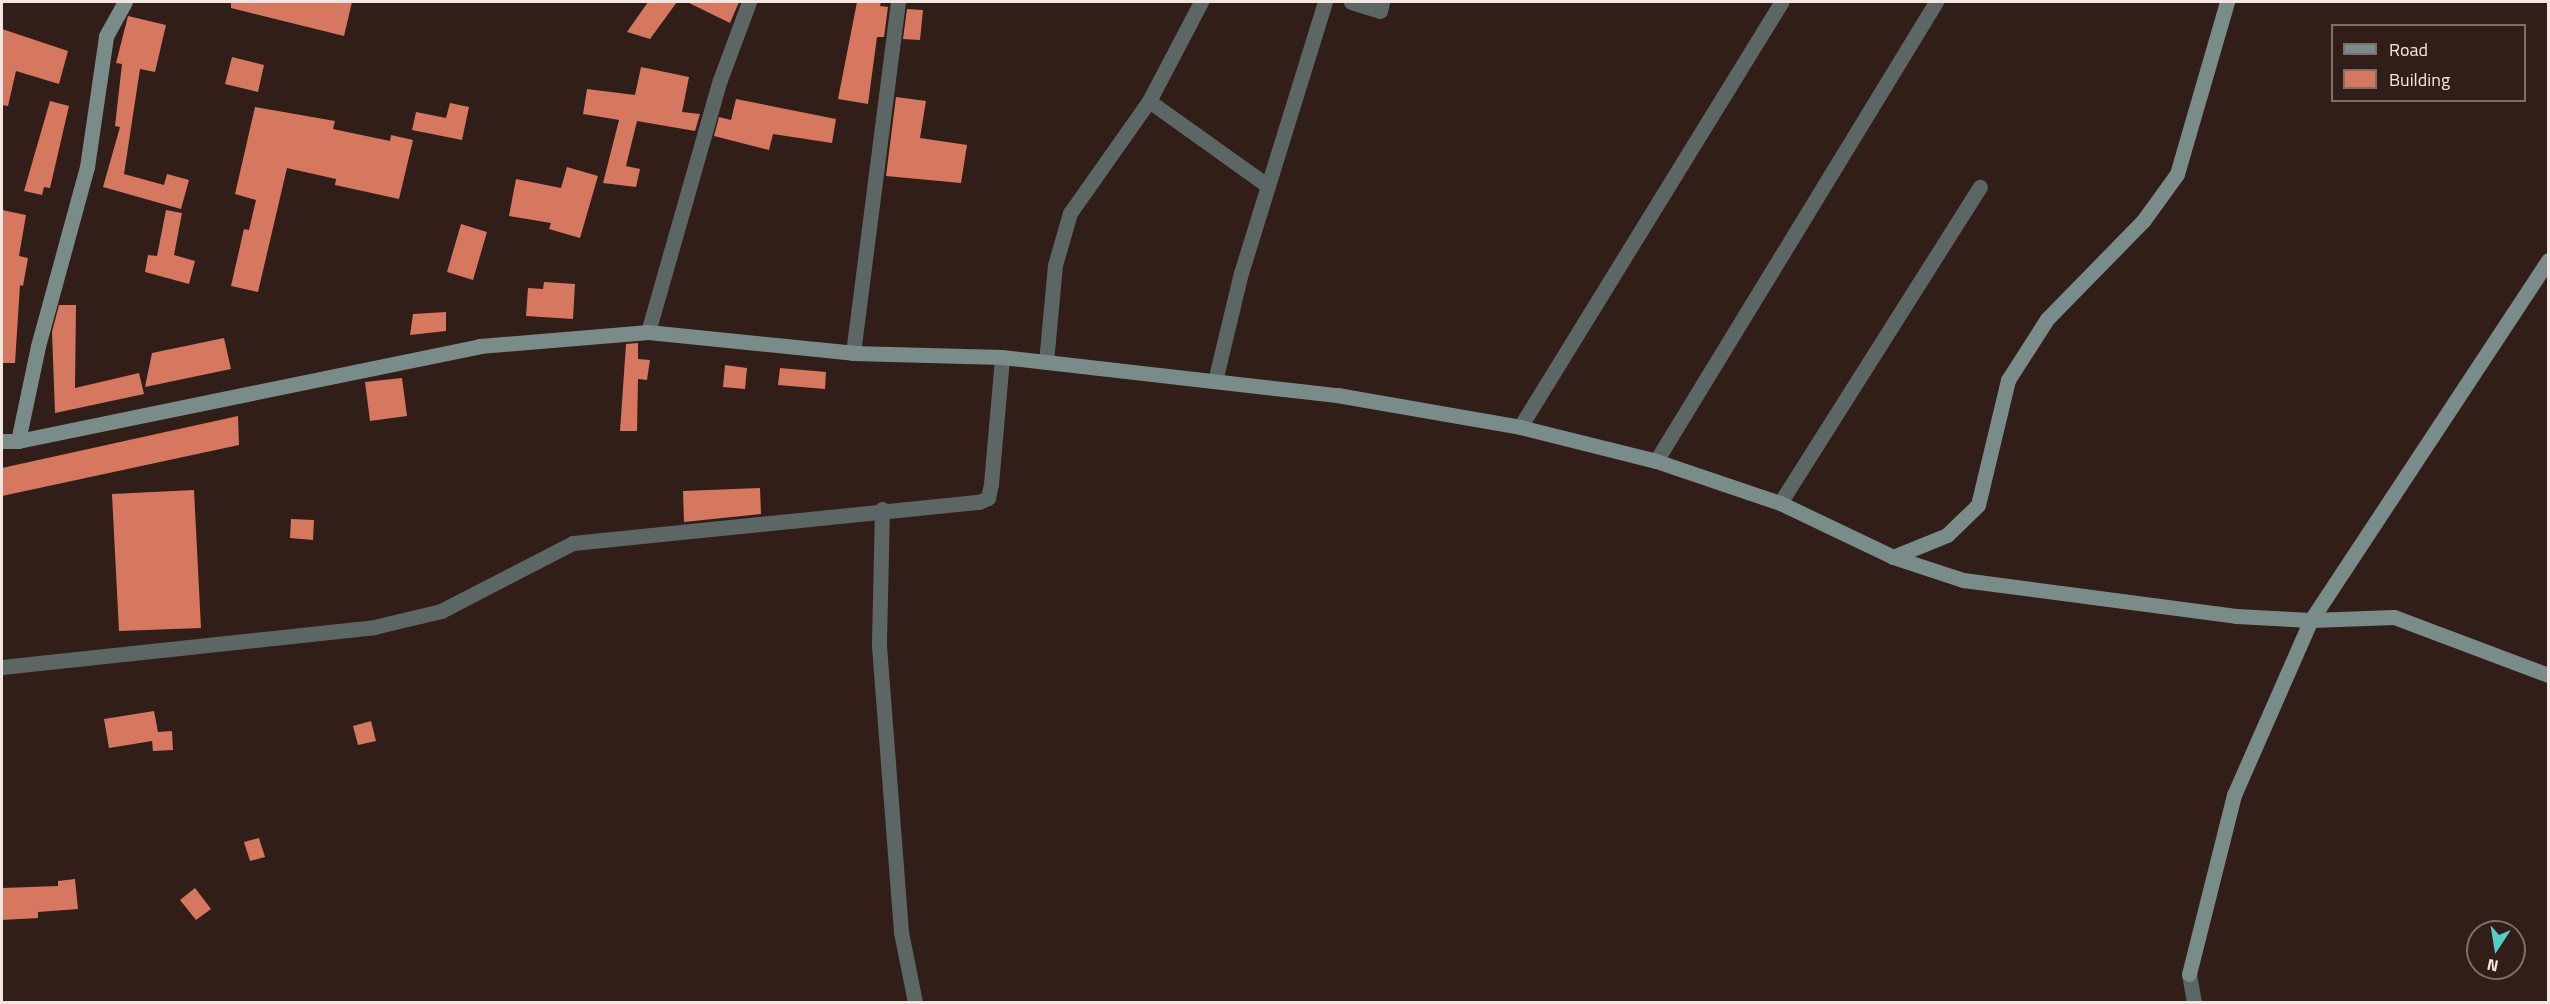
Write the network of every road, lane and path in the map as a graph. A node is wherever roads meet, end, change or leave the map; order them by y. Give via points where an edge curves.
1 (124, 2) edge
2 (749, 2) edge
3 (898, 2) edge
4 (1201, 2) edge
5 (1325, 2) edge
6 (1351, 2) edge
7 (1382, 2) edge
8 (1781, 2) edge
9 (1936, 2) edge
10 (2227, 2) edge
11 (1149, 101) junction
12 (1268, 186) junction
13 (1980, 187) dead end
14 (2548, 260) edge
15 (648, 332) junction
16 (853, 353) junction
17 (1002, 357) junction
18 (1046, 362) junction
19 (1215, 381) junction
20 (1520, 427) junction
21 (2, 441) edge
22 (18, 441) junction
23 (1656, 461) junction
24 (1780, 503) junction
25 (882, 509) junction
26 (1893, 557) junction
27 (2311, 620) junction
28 (2, 668) edge
29 (2548, 675) edge
30 (915, 1002) edge
31 (2194, 1002) edge

1 - 22 street via 106,36 87,167 38,346
2 - 15 street via 720,80
3 - 16 street
4 - 11 street
5 - 12 street
6 - 7 street via 1380,11
8 - 20 street
9 - 23 street
10 - 26 street via 2177,174 2143,221 2047,319 2008,380 1978,505 1947,535
11 - 12 street
11 - 18 street via 1070,213 1055,265
12 - 19 street
13 - 24 street
14 - 27 street
15 - 16 street
15 - 22 street via 479,346
16 - 17 street
17 - 18 street
17 - 25 street via 988,498 979,502
18 - 19 street
19 - 20 street via 1337,395
20 - 23 street
21 - 22 street
23 - 24 street
24 - 26 street
25 - 28 street via 573,543 441,611 374,627
25 - 30 street via 879,646 901,932
26 - 27 street via 1963,580 2236,616
27 - 29 street via 2394,617
27 - 31 street via 2234,795 2189,974

